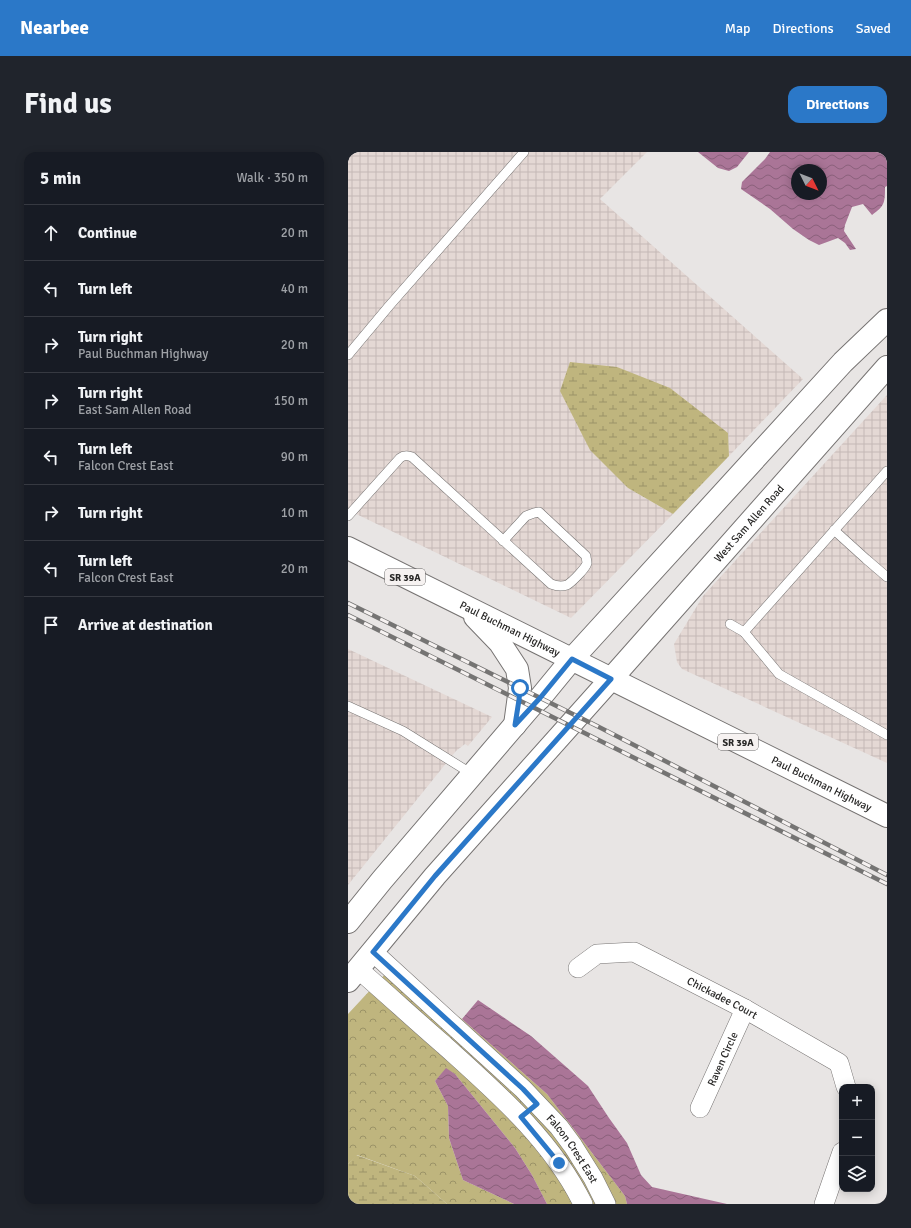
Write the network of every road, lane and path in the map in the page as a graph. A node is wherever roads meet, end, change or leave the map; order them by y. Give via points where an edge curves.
1 (524, 152) edge
2 (887, 320) edge
3 (348, 356) edge
4 (887, 368) edge
5 (887, 471) edge
6 (348, 516) edge
7 (834, 530) junction
8 (503, 541) junction
9 (348, 548) edge
10 (887, 577) edge
11 (462, 605) junction
12 (730, 624) dead end
13 (744, 632) junction
14 (572, 659) junction
15 (611, 679) junction
16 (348, 706) edge
17 (515, 725) junction
18 (887, 735) edge
19 (472, 774) junction
20 (887, 816) edge
21 (348, 922) edge
22 (373, 952) junction
23 (578, 968) dead end
24 (353, 975) edge
25 (745, 1009) junction
26 (845, 1084) edge
27 (537, 1104) junction
28 (700, 1108) dead end
29 (521, 1117) junction
30 (841, 1156) edge
31 (583, 1204) edge
32 (606, 1204) edge
33 (824, 1204) edge

1 - 3 lane
2 - 14 main road via 843,362
4 - 15 main road, West Sam Allen Road
5 - 7 lane
6 - 8 lane via 400,458 408,455
7 - 10 lane
7 - 13 lane
8 - 8 lane via 550,584 556,586 568,584 587,564 586,556 539,512 526,516
9 - 11 main road, Paul Buchman Highway / SR 39A
11 - 14 main road, Paul Buchman Highway / SR 39A
11 - 17 main road via 500,643 517,670 520,688
12 - 13 lane
13 - 18 lane via 779,674
14 - 15 main road, Paul Buchman Highway / SR 39A
14 - 17 main road
15 - 20 main road, Paul Buchman Highway / SR 39A
15 - 22 main road, West Sam Allen Road via 435,876
16 - 19 lane via 403,731
17 - 19 main road
19 - 21 main road
22 - 24 main road, West Sam Allen Road
22 - 27 street, Falcon Crest East
23 - 25 street, Chickadee Court via 598,954 634,952
24 - 29 street, Falcon Crest East via 486,1082
25 - 26 street, Chickadee Court via 840,1063
25 - 28 street, Raven Circle
27 - 29 street
27 - 32 street, Falcon Crest East via 573,1146
29 - 31 street, Falcon Crest East via 559,1163
30 - 33 street

